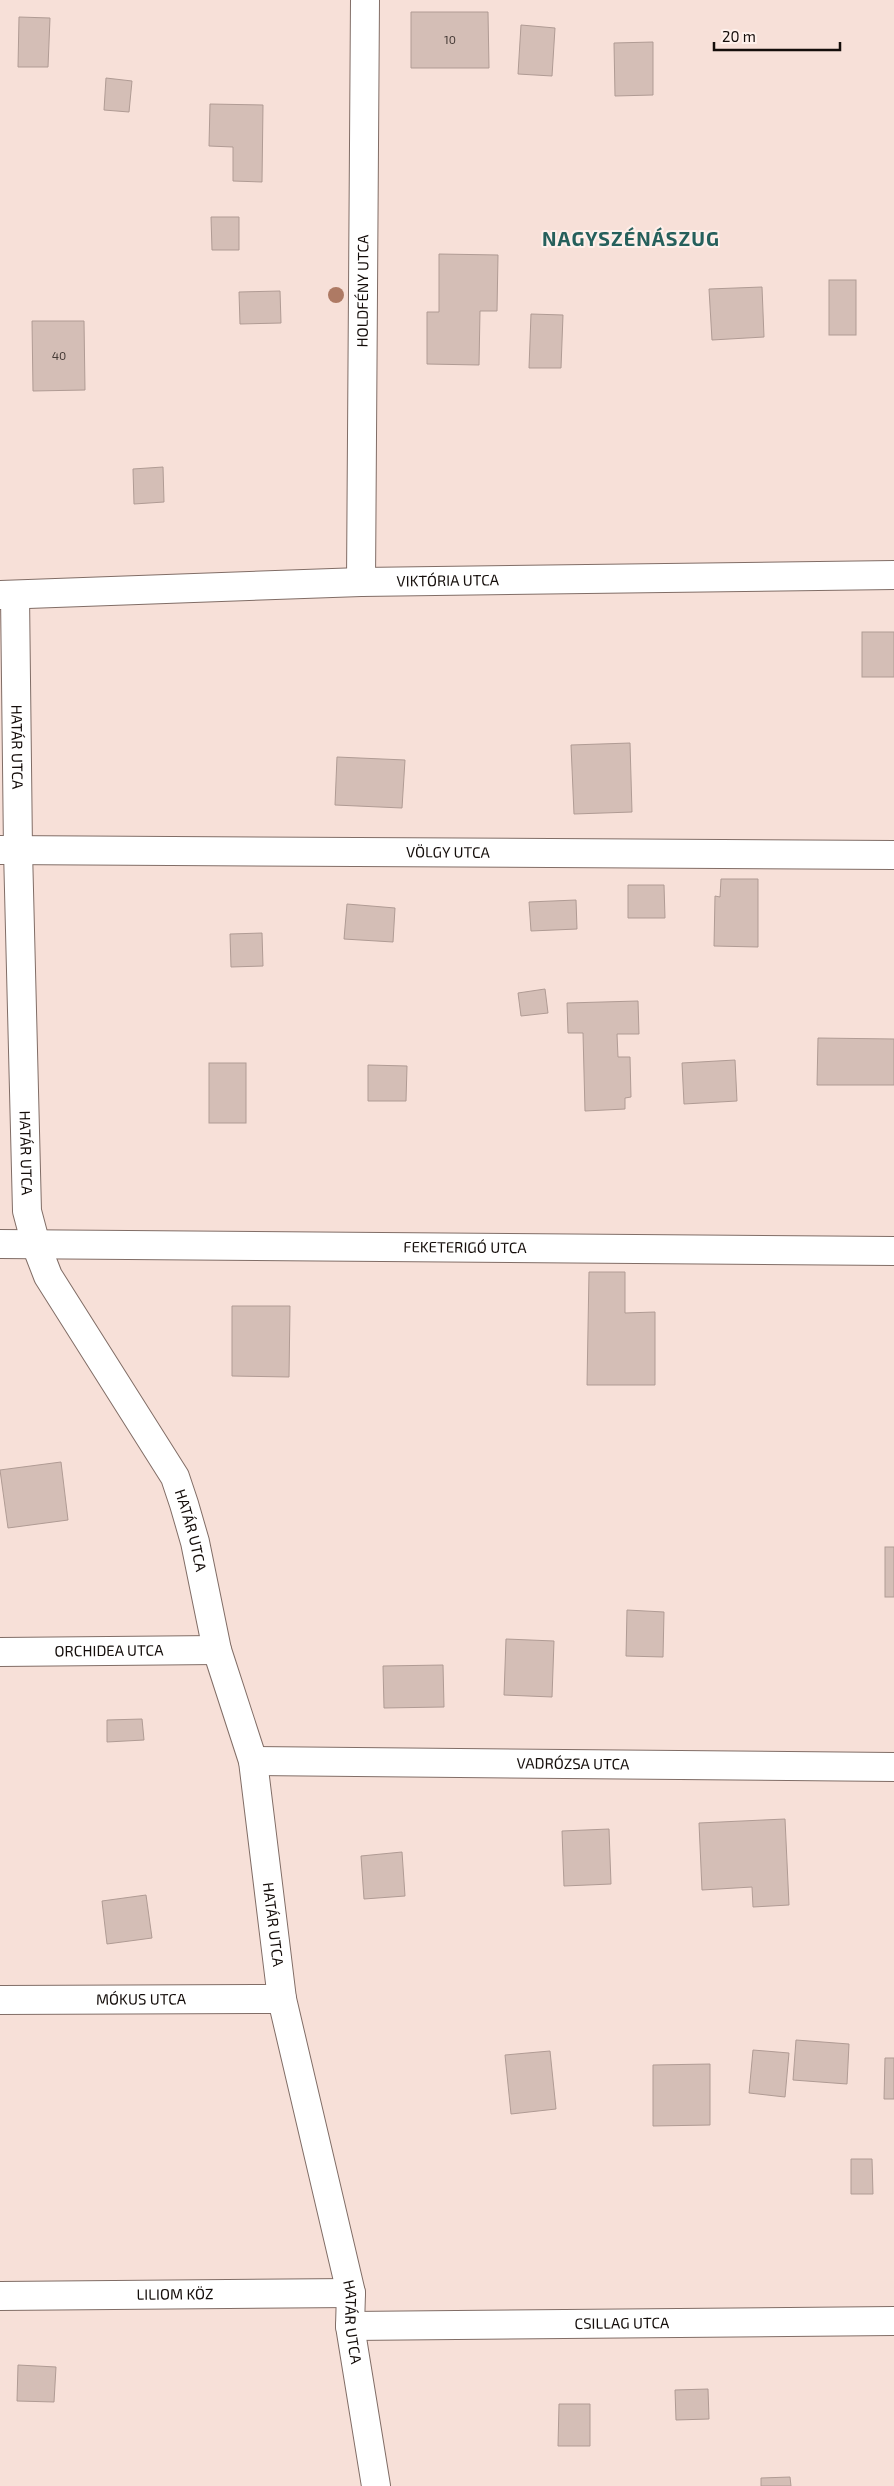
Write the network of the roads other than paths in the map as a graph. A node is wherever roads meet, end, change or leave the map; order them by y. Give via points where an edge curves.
1 (364, 0) edge
2 (894, 576) edge
3 (361, 582) junction
4 (8, 595) edge
5 (9, 850) edge
6 (894, 856) edge
7 (0, 1244) edge
8 (36, 1244) junction
9 (894, 1250) edge
10 (217, 1650) junction
11 (0, 1652) edge
12 (253, 1761) junction
13 (894, 1767) edge
14 (282, 1999) junction
15 (0, 2000) edge
16 (351, 2293) junction
17 (0, 2296) edge
18 (894, 2321) edge
19 (350, 2326) junction
20 (376, 2486) edge

1 - 3 street, HOLDFÉNY UTCA
2 - 3 street, VIKTÓRIA UTCA
3 - 4 street, VIKTÓRIA UTCA
4 - 5 street, HATÁR UTCA
5 - 6 street, VÖLGY UTCA
5 - 8 street, HATÁR UTCA via 27,1211
7 - 8 street, FEKETERIGÓ UTCA
8 - 9 street, FEKETERIGÓ UTCA
8 - 10 street, HATÁR UTCA via 48,1276 175,1477 195,1542
10 - 11 street, ORCHIDEA UTCA
10 - 12 street, HATÁR UTCA
12 - 13 street, VADRÓZSA UTCA
12 - 14 street, HATÁR UTCA
14 - 15 street, MÓKUS UTCA
14 - 16 street, HATÁR UTCA
16 - 17 street, LILIOM KÖZ
16 - 19 street, HATÁR UTCA
18 - 19 street, CSILLAG UTCA
19 - 20 street, HATÁR UTCA

